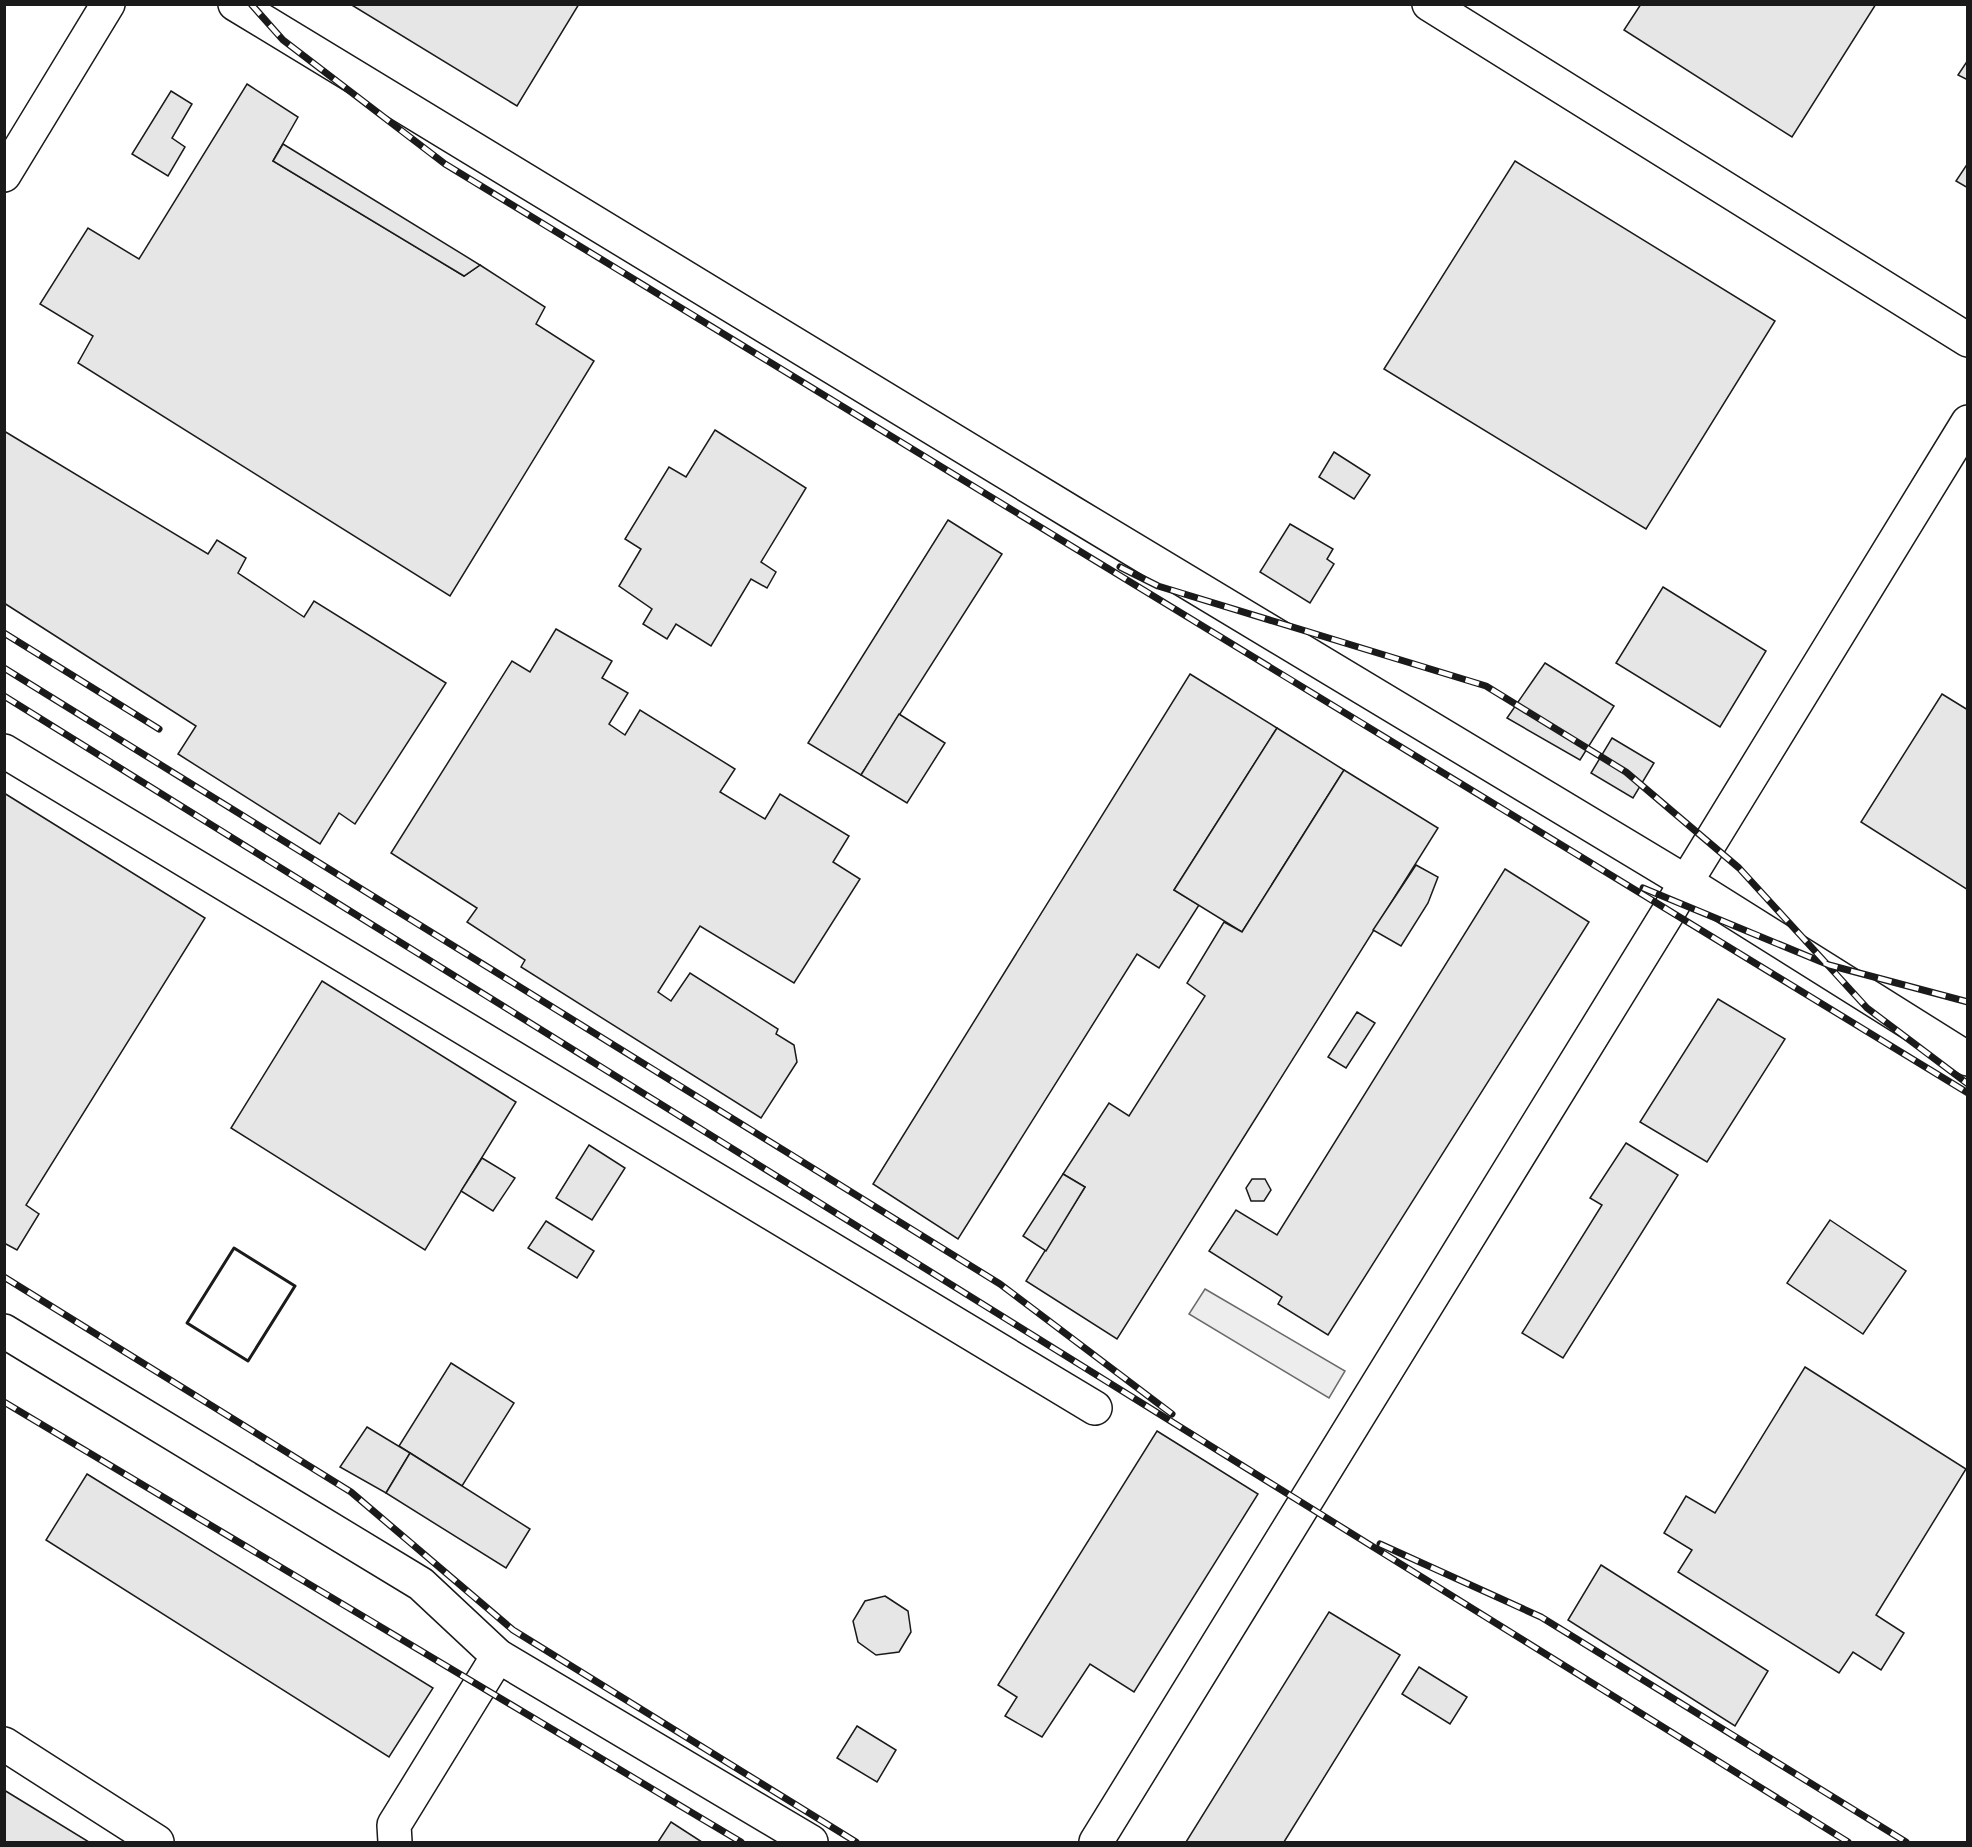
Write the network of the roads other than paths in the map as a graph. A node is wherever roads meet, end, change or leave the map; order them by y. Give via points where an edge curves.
1 (108, 4) edge
2 (235, 4) edge
3 (1429, 4) edge
4 (7, 167) edge
5 (1968, 340) edge
6 (1968, 422) edge
7 (4, 751) edge
8 (1686, 882) junction
9 (1968, 1059) edge
10 (4, 1331) edge
11 (1095, 1408) dead end
12 (498, 1656) junction
13 (4, 1744) edge
14 (157, 1842) edge
15 (395, 1842) edge
16 (811, 1842) edge
17 (1096, 1842) edge

1 - 4 street
2 - 8 street
3 - 5 street
6 - 8 street
7 - 11 street
8 - 9 street
8 - 17 street
10 - 12 street via 421,1584
12 - 15 street via 394,1825
12 - 16 street
13 - 14 street

